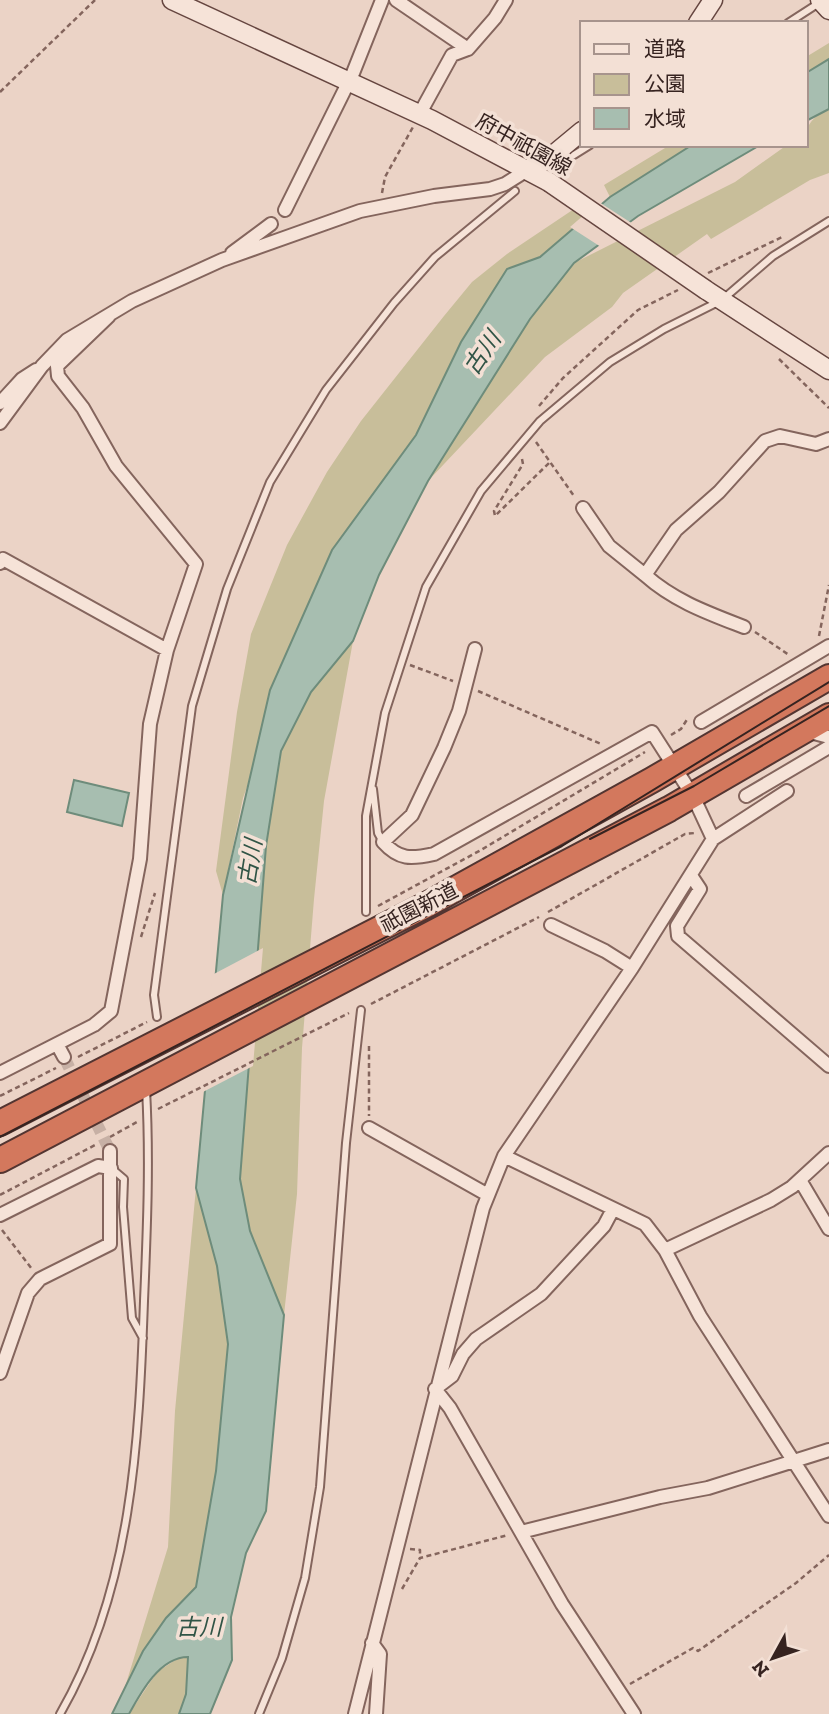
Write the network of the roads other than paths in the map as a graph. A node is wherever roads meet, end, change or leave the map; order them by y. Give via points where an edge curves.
1 (172, 0) edge
2 (382, 0) edge
3 (396, 0) edge
4 (506, 0) edge
5 (713, 0) edge
6 (824, 3) edge
7 (699, 21) edge
8 (792, 21) edge
9 (468, 49) junction
10 (347, 81) junction
11 (419, 115) junction
12 (580, 133) edge
13 (587, 147) edge
14 (574, 155) dead end
15 (529, 169) junction
16 (514, 191) dead end
17 (285, 210) dead end
18 (829, 221) edge
19 (271, 224) dead end
20 (222, 260) junction
21 (722, 300) junction
22 (109, 316) junction
23 (41, 366) junction
24 (829, 370) edge
25 (0, 402) edge
26 (0, 423) edge
27 (829, 439) edge
28 (583, 508) road end
29 (0, 563) edge
30 (645, 575) junction
31 (744, 627) road end
32 (824, 644) edge
33 (475, 649) dead end
34 (167, 650) junction
35 (787, 672) junction
36 (829, 677) edge
37 (773, 709) junction
38 (829, 716) edge
39 (701, 722) dead end
40 (805, 731) junction
41 (829, 737) edge
42 (829, 747) edge
43 (673, 768) junction
44 (372, 782) junction
45 (787, 791) dead end
46 (693, 796) junction
47 (746, 796) dead end
48 (713, 839) junction
49 (383, 842) junction
50 (692, 877) junction
51 (366, 912) road end
52 (551, 925) dead end
53 (632, 968) junction
54 (361, 1010) road end
55 (163, 1027) junction
56 (57, 1044) junction
57 (64, 1057) tunnel mouth
58 (829, 1066) edge
59 (0, 1073) edge
60 (155, 1079) junction
61 (0, 1123) edge
62 (369, 1128) road end
63 (110, 1151) tunnel mouth
64 (829, 1153) edge
65 (504, 1156) junction
66 (0, 1160) edge
67 (111, 1168) junction
68 (800, 1180) junction
69 (488, 1195) junction
70 (612, 1211) junction
71 (0, 1215) edge
72 (829, 1229) edge
73 (665, 1250) junction
74 (144, 1339) junction
75 (0, 1373) edge
76 (435, 1390) junction
77 (829, 1450) edge
78 (793, 1461) junction
79 (829, 1516) edge
80 (521, 1532) junction
81 (372, 1643) junction
82 (60, 1714) edge
83 (259, 1714) edge
84 (355, 1714) edge
85 (376, 1714) edge
86 (634, 1714) edge

1 - 10 main road, 府中祇園線
2 - 10 street
3 - 9 street
4 - 9 street
5 - 7 main road
6 - 8 lane
9 - 11 street via 452,55
10 - 11 main road, 府中祇園線
10 - 17 street
11 - 15 main road, 府中祇園線
12 - 15 main road
13 - 14 lane
15 - 20 street via 489,190 360,211
15 - 21 main road, 府中祇園線, bridge via 707,282
16 - 55 lane via 435,257 394,303 326,390 270,482 227,589 192,706 154,995
18 - 21 lane via 774,256
19 - 20 street
20 - 22 street
21 - 24 main road, 府中祇園線
21 - 44 lane via 664,328 610,362 540,421 481,491 426,587 385,713
22 - 23 street via 67,340
22 - 34 street via 57,366 58,376 83,408 116,466 196,564
23 - 25 street
23 - 26 street
27 - 30 street via 816,444 780,436 765,441 719,492 676,530
28 - 30 street via 609,546
29 - 34 street via 3,559
30 - 31 street via 674,597
32 - 35 street
33 - 49 street via 444,748 412,815
34 - 56 street via 150,724 140,859 111,1011 94,1026
35 - 37 street
35 - 39 street
36 - 37 highway, 祇園新道
37 - 43 highway, 祇園新道
38 - 40 highway, 祇園新道
40 - 41 street
40 - 46 highway, 祇園新道
42 - 47 street
43 - 46 street
43 - 49 street via 652,732 434,854 411,859 394,854
43 - 55 highway, 祇園新道 via 430,903
44 - 49 lane
44 - 51 lane via 366,816
45 - 48 street
46 - 48 street
46 - 60 highway, 祇園新道
48 - 50 street
50 - 53 street
50 - 58 street via 700,889 677,926 678,936
52 - 53 street
53 - 65 street
54 - 83 lane via 346,1143 320,1488 305,1578 282,1658
55 - 61 highway, 祇園新道
56 - 57 street
56 - 59 street
60 - 66 highway, 祇園新道
60 - 74 lane via 148,1115
62 - 69 street
63 - 67 street
64 - 68 street
65 - 69 street
65 - 70 street
67 - 71 street via 98,1166
67 - 74 lane via 124,1179 132,1318
67 - 75 street via 110,1244 40,1279 28,1293
68 - 72 street
68 - 73 street via 771,1200
69 - 76 street
70 - 73 street via 645,1224
70 - 76 street via 604,1226 541,1294 477,1339 452,1376
73 - 78 street via 700,1316
74 - 82 lane via 129,1515 106,1603
76 - 80 street via 450,1408
76 - 81 street
77 - 78 street
78 - 79 street
78 - 80 street via 708,1488
80 - 86 street
81 - 84 street
81 - 85 street via 380,1654

